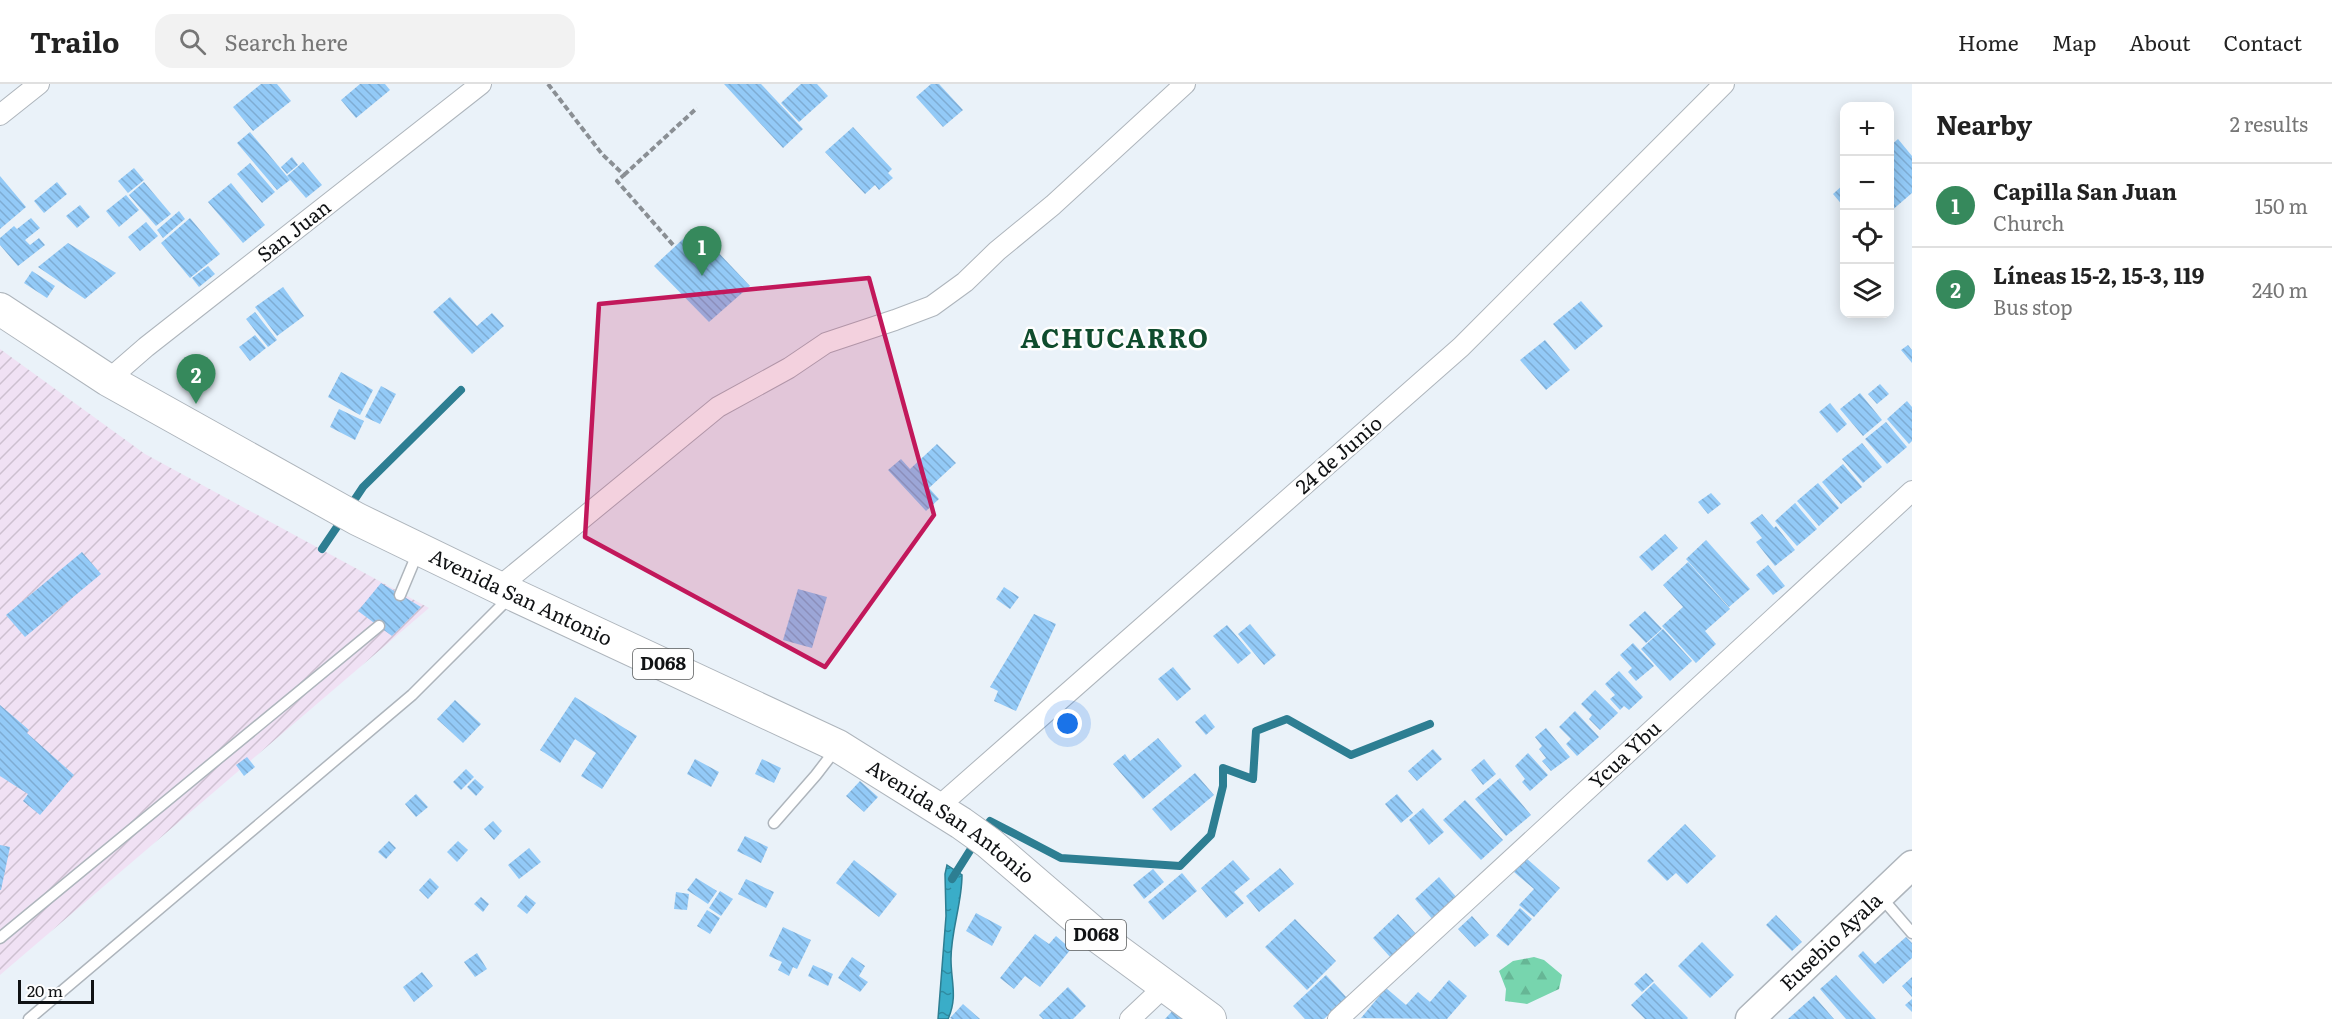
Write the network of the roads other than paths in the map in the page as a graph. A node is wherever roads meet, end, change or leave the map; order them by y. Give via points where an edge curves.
1 (39, 84) edge
2 (481, 84) edge
3 (1185, 84) edge
4 (1724, 84) edge
5 (0, 116) edge
6 (0, 309) edge
7 (108, 380) junction
8 (1912, 491) edge
9 (419, 549) junction
10 (506, 591) junction
11 (400, 595) dead end
12 (379, 626) dead end
13 (838, 746) junction
14 (950, 815) junction
15 (774, 823) dead end
16 (1912, 865) edge
17 (1879, 895) junction
18 (1912, 933) edge
19 (0, 938) edge
20 (1165, 986) junction
21 (29, 1019) edge
22 (1130, 1019) edge
23 (1210, 1019) edge
24 (1338, 1019) edge
25 (1750, 1019) edge

1 - 5 street
2 - 7 street, San Juan
3 - 10 street via 1053,205 932,306 826,343 718,407
4 - 14 street, 24 de Junio via 1461,347
6 - 7 main road, Avenida San Antonio / D068
7 - 9 main road, Avenida San Antonio / D068
8 - 24 street, Ycua Ybu
9 - 10 main road, Avenida San Antonio / D068
9 - 11 lane
10 - 13 main road, Avenida San Antonio / D068
10 - 21 lane via 412,695
12 - 19 lane
13 - 14 main road, Avenida San Antonio / D068
13 - 15 lane
14 - 20 main road, Avenida San Antonio / D068 via 989,843 1096,935
16 - 17 main road, Eusebio Ayala
17 - 18 lane
17 - 25 main road, Eusebio Ayala
20 - 22 street
20 - 23 main road, Avenida San Antonio / D068

